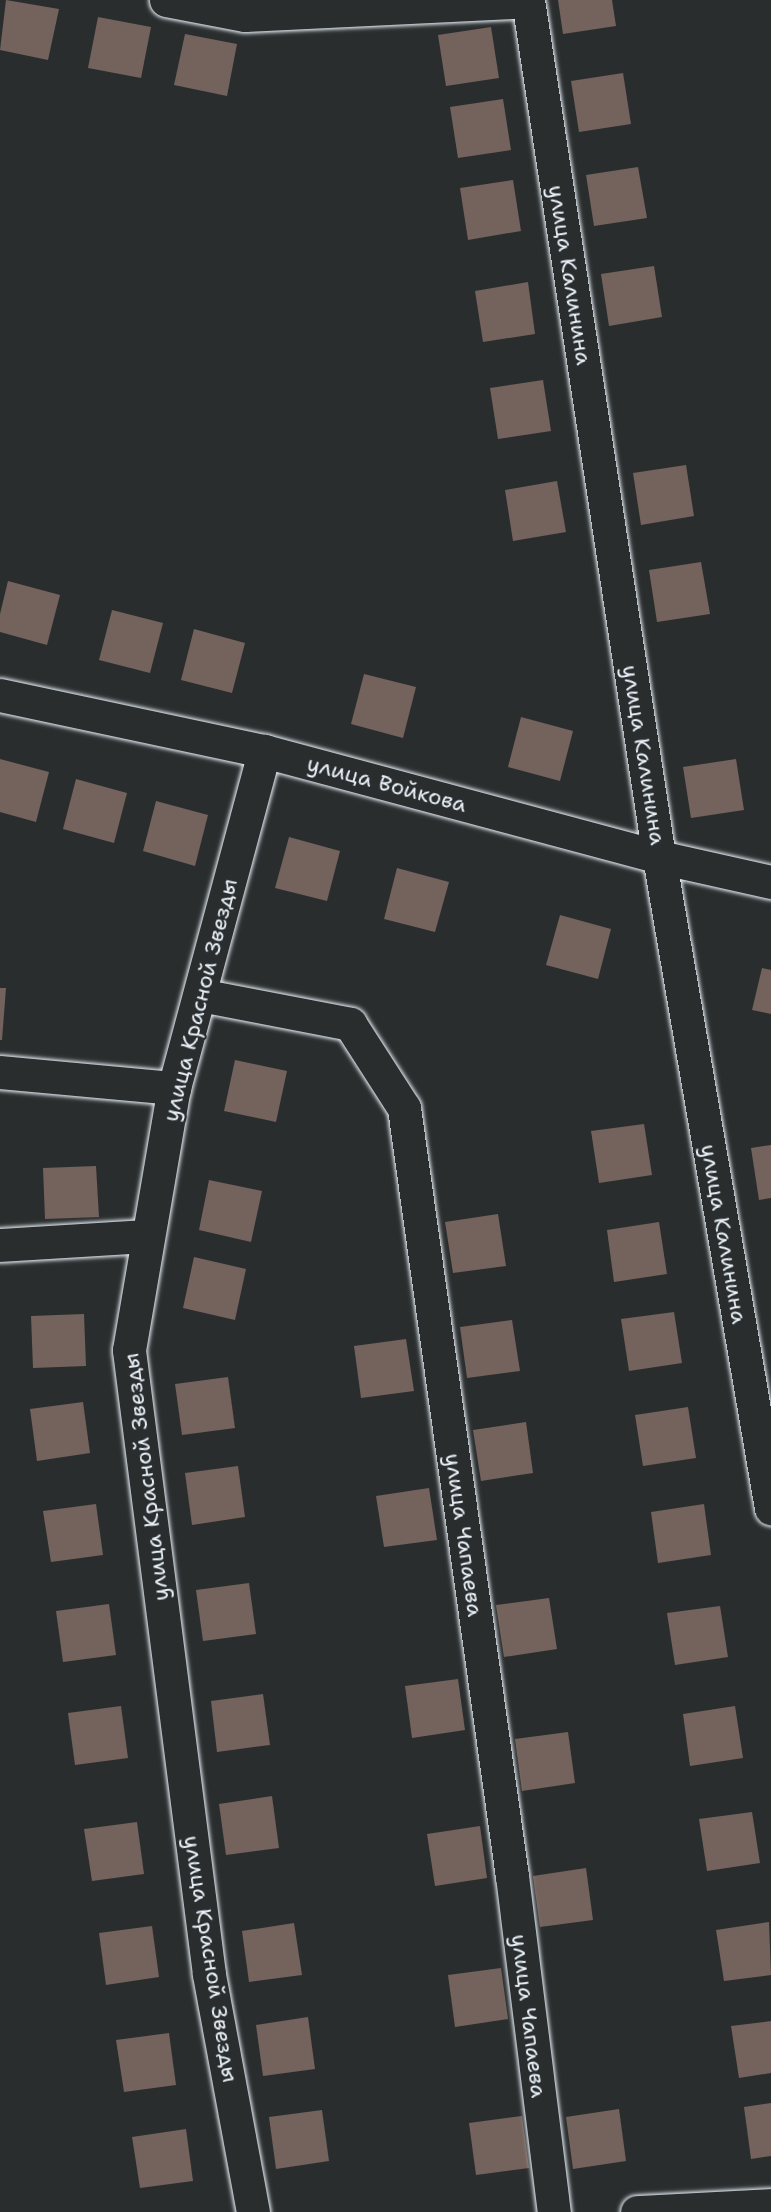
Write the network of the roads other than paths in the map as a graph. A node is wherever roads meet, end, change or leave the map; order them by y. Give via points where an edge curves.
1 (166, 0) edge
2 (528, 1) edge
3 (0, 694) edge
4 (264, 751) junction
5 (659, 857) junction
6 (771, 882) edge
7 (200, 995) junction
8 (0, 1072) edge
9 (174, 1088) junction
10 (146, 1236) junction
11 (0, 1245) edge
12 (771, 1508) edge
13 (771, 2205) edge
14 (253, 2212) edge
15 (554, 2212) edge
16 (637, 2212) edge

1 - 2 street via 245,15
2 - 5 street, улица Калинина
3 - 4 street, улица Войкова
4 - 5 street, улица Войкова
4 - 7 street, улица Красной Звезды
5 - 6 street, улица Войкова
5 - 12 street, улица Калинина
7 - 9 street, улица Красной Звезды
7 - 15 street, улица Чапаева via 350,1024 404,1108 512,1876
8 - 9 street
9 - 10 street, улица Красной Звезды
10 - 11 street
10 - 14 street, улица Красной Звезды via 129,1350 209,1974
13 - 16 street

